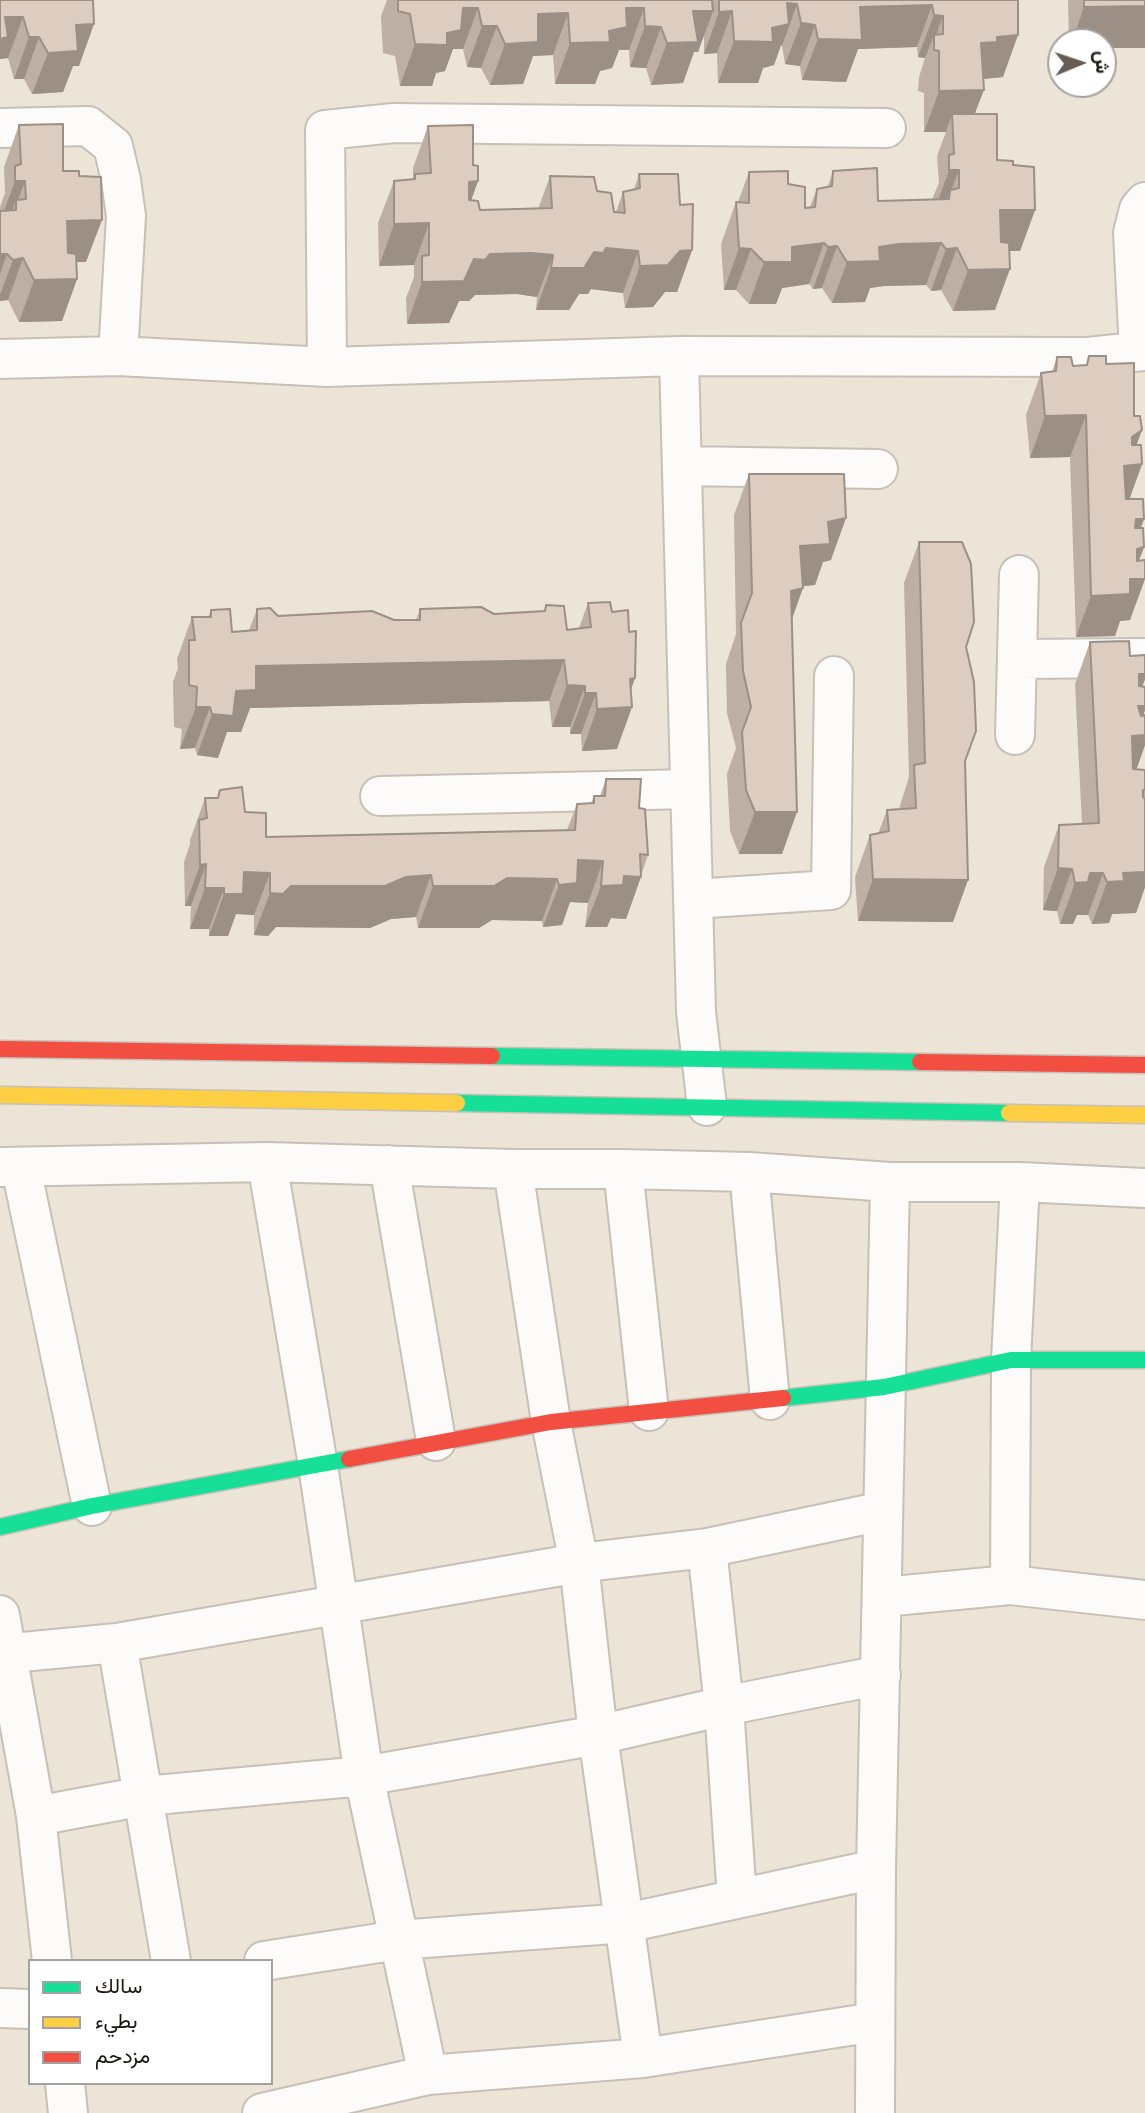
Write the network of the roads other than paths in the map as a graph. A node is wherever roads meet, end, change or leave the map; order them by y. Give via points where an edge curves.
1 (0, 128) edge
2 (886, 128) dead end
3 (1145, 202) edge
4 (1142, 351) edge
5 (118, 356) junction
6 (679, 356) junction
7 (0, 359) edge
8 (327, 367) junction
9 (682, 466) junction
10 (878, 469) dead end
11 (1019, 575) dead end
12 (1145, 658) edge
13 (1017, 659) junction
14 (834, 676) dead end
15 (1015, 735) dead end
16 (690, 789) junction
17 (380, 796) dead end
18 (693, 899) junction
19 (0, 1049) edge
20 (703, 1059) junction
21 (1145, 1065) edge
22 (0, 1095) edge
23 (707, 1106) junction
24 (1145, 1115) edge
25 (267, 1162) junction
26 (389, 1165) junction
27 (11, 1167) edge
28 (623, 1168) junction
29 (513, 1169) junction
30 (749, 1172) junction
31 (890, 1182) junction
32 (1020, 1182) junction
33 (1145, 1188) edge
34 (1011, 1360) junction
35 (1145, 1360) edge
36 (884, 1387) junction
37 (770, 1400) junction
38 (649, 1411) junction
39 (551, 1422) junction
40 (436, 1441) junction
41 (318, 1465) junction
42 (92, 1506) junction
43 (883, 1511) junction
44 (0, 1527) edge
45 (707, 1548) junction
46 (579, 1563) junction
47 (1010, 1585) junction
48 (883, 1597) junction
49 (1145, 1600) edge
50 (338, 1606) junction
51 (0, 1615) edge
52 (117, 1643) junction
53 (4, 1654) edge
54 (881, 1675) junction
55 (724, 1706) junction
56 (598, 1735) junction
57 (364, 1776) junction
58 (144, 1796) junction
59 (36, 1816) junction
60 (876, 1869) junction
61 (737, 1899) junction
62 (626, 1923) junction
63 (398, 1940) junction
64 (52, 1959) edge
65 (170, 1959) edge
66 (273, 1960) edge
67 (0, 2008) edge
68 (28, 2009) edge
69 (875, 2022) junction
70 (643, 2058) junction
71 (428, 2075) junction
72 (65, 2085) edge
73 (876, 2112) edge
74 (68, 2113) edge
75 (262, 2113) edge

1 - 5 street via 88,125 113,146 126,216
2 - 8 street via 394,123 325,130
3 - 4 street via 1133,233
4 - 6 street via 1088,356
5 - 7 street
5 - 8 street
6 - 8 street
6 - 9 street
9 - 10 street
9 - 16 street
11 - 13 street
12 - 13 street
13 - 15 street
14 - 18 street via 831,890
16 - 17 street
16 - 18 street
18 - 20 street via 696,1012
19 - 20 street
20 - 21 street
20 - 23 street
22 - 23 street
23 - 24 street
25 - 26 street
25 - 27 street
25 - 41 street
26 - 29 street
26 - 40 street
27 - 42 street
28 - 29 street
28 - 30 street
28 - 38 street
29 - 39 street
30 - 31 street
30 - 37 street
31 - 32 street
31 - 36 street
32 - 33 street
32 - 34 street
34 - 35 street
34 - 36 street
34 - 47 street
36 - 37 street
36 - 43 street
37 - 38 street
38 - 39 street
39 - 40 street
39 - 46 street
40 - 41 street
41 - 42 street
41 - 50 street
42 - 44 street
43 - 45 street
43 - 48 street
45 - 46 street
45 - 55 street
46 - 50 street
46 - 56 street
47 - 48 street
47 - 49 street
48 - 54 street
50 - 52 street
50 - 57 street
51 - 53 street
52 - 53 street
52 - 58 street
53 - 59 street
54 - 55 street
54 - 60 street
55 - 56 street
55 - 61 street
56 - 57 street
56 - 62 street
57 - 58 street
57 - 63 street
58 - 59 street
58 - 65 street
59 - 64 street
60 - 61 street
60 - 69 street
61 - 62 street
62 - 63 street
62 - 70 street
63 - 66 street
63 - 71 street
67 - 68 street
69 - 70 street
69 - 73 street
70 - 71 street
71 - 75 street
72 - 74 street

